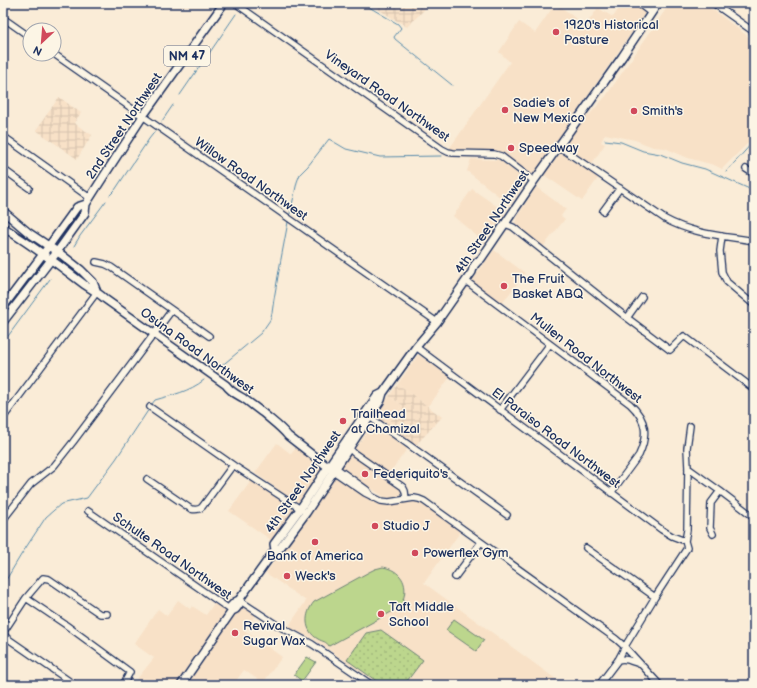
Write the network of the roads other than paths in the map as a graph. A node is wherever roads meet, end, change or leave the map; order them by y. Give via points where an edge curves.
1 (224, 3) edge
2 (235, 3) edge
3 (638, 3) edge
4 (658, 3) edge
5 (713, 3) edge
6 (652, 12) junction
7 (5, 19) edge
8 (3, 27) edge
9 (22, 31) edge
10 (754, 32) edge
11 (62, 60) edge
12 (144, 116) junction
13 (3, 136) edge
14 (558, 146) junction
15 (3, 169) edge
16 (746, 169) dead end
17 (754, 174) edge
18 (534, 181) junction
19 (29, 188) dead end
20 (620, 188) junction
21 (88, 201) junction
22 (3, 211) edge
23 (603, 211) dead end
24 (505, 224) junction
25 (3, 227) edge
26 (722, 236) junction
27 (754, 241) edge
28 (49, 246) junction
29 (57, 252) junction
30 (43, 254) junction
31 (51, 259) junction
32 (96, 262) dead end
33 (466, 281) junction
34 (97, 292) junction
35 (642, 296) dead end
36 (754, 305) edge
37 (3, 307) edge
38 (172, 310) junction
39 (627, 318) junction
40 (3, 322) edge
41 (437, 322) junction
42 (155, 334) junction
43 (208, 336) dead end
44 (550, 344) junction
45 (416, 348) junction
46 (754, 389) edge
47 (150, 407) dead end
48 (500, 410) junction
49 (367, 416) junction
50 (3, 418) edge
51 (690, 426) dead end
52 (350, 445) junction
53 (233, 465) junction
54 (332, 466) junction
55 (688, 468) junction
56 (147, 479) dead end
57 (720, 491) junction
58 (611, 492) junction
59 (406, 499) junction
60 (88, 511) dead end
61 (303, 511) junction
62 (507, 515) dead end
63 (754, 516) edge
64 (3, 520) edge
65 (713, 534) dead end
66 (685, 540) junction
67 (481, 542) junction
68 (586, 548) dead end
69 (455, 577) dead end
70 (655, 597) junction
71 (26, 598) junction
72 (239, 600) junction
73 (232, 611) junction
74 (107, 614) dead end
75 (3, 633) edge
76 (625, 647) junction
77 (618, 660) junction
78 (640, 664) junction
79 (75, 685) edge
80 (124, 685) edge
81 (181, 685) edge
82 (372, 685) edge
83 (599, 685) edge
84 (660, 685) edge

1 - 12 main road, 2nd Street Northwest / NM 47
2 - 18 street, Vineyard Road Northwest via 442,149 453,153 501,156
3 - 6 street
4 - 6 main road, 4th Street Northwest
5 - 10 street
6 - 14 main road, 4th Street Northwest
7 - 8 street
7 - 9 street
11 - 12 street, Willow Road Northwest
12 - 21 main road, 2nd Street Northwest / NM 47
12 - 41 street, Willow Road Northwest
13 - 21 street
14 - 18 main road, 4th Street Northwest
14 - 20 street
15 - 19 street
16 - 17 street
18 - 24 main road, 4th Street Northwest
20 - 23 street
20 - 26 street via 675,224
21 - 28 main road, 2nd Street Northwest / NM 47 via 77,207
21 - 29 main road, 2nd Street Northwest / NM 47 via 85,213
22 - 28 main road, Osuna Road Northwest
24 - 33 main road, 4th Street Northwest via 476,270
24 - 39 street via 513,227
25 - 30 main road, Osuna Road Northwest
26 - 27 street
26 - 36 street via 722,272 727,282
28 - 29 main road, Osuna Road Northwest
28 - 30 main road, 2nd Street Northwest / NM 47
29 - 31 main road, 2nd Street Northwest / NM 47
29 - 34 main road, Osuna Road Northwest via 93,282
30 - 31 main road, Osuna Road Northwest
30 - 37 main road, 2nd Street Northwest / NM 47
31 - 34 main road, Osuna Road Northwest
31 - 40 main road, 2nd Street Northwest / NM 47
32 - 38 street via 105,264
33 - 41 main road, 4th Street Northwest
33 - 44 street, Mullen Road Northwest
34 - 42 main road, Osuna Road Northwest
34 - 50 street
35 - 39 street
38 - 42 street
38 - 43 street
39 - 46 street via 670,350 684,336
41 - 45 main road, 4th Street Northwest
42 - 54 main road, Osuna Road Northwest via 226,385 233,387 242,398
42 - 64 street via 54,466 31,484
44 - 48 street
44 - 58 street, Mullen Road Northwest via 630,404 641,418 645,434 642,449
45 - 48 street, El Paraiso Road Northwest
45 - 49 main road, 4th Street Northwest via 383,393 377,396
47 - 53 street
48 - 58 street, El Paraiso Road Northwest
49 - 52 main road, 4th Street Northwest
49 - 54 main road, 4th Street Northwest via 356,426
49 - 62 street
51 - 55 street
52 - 54 main road, 4th Street Northwest
52 - 59 street via 358,456 403,487
53 - 56 street via 202,507 197,510 191,510
53 - 61 street
54 - 59 street, Osuna Road Northwest via 365,493 381,501
54 - 61 main road, 4th Street Northwest
55 - 57 street
55 - 66 street
57 - 63 street
57 - 65 street via 711,503 710,528
58 - 66 street, El Paraiso Road Northwest via 662,530
59 - 67 street, Osuna Road Northwest via 421,500
60 - 73 street, Schulte Road Northwest
61 - 72 main road, 4th Street Northwest via 274,544 275,550
66 - 70 street via 687,548
67 - 69 street
67 - 76 street, Osuna Road Northwest
68 - 70 street
70 - 76 street
71 - 74 street via 43,578 49,579 100,614
71 - 75 street
71 - 80 street via 130,672
72 - 73 main road, 4th Street Northwest via 239,605
72 - 82 street, Schulte Road Northwest via 312,644
73 - 81 main road, 4th Street Northwest
75 - 79 street
76 - 77 street
76 - 78 street, Osuna Road Northwest
77 - 78 street
77 - 83 street
78 - 84 street, Osuna Road Northwest

